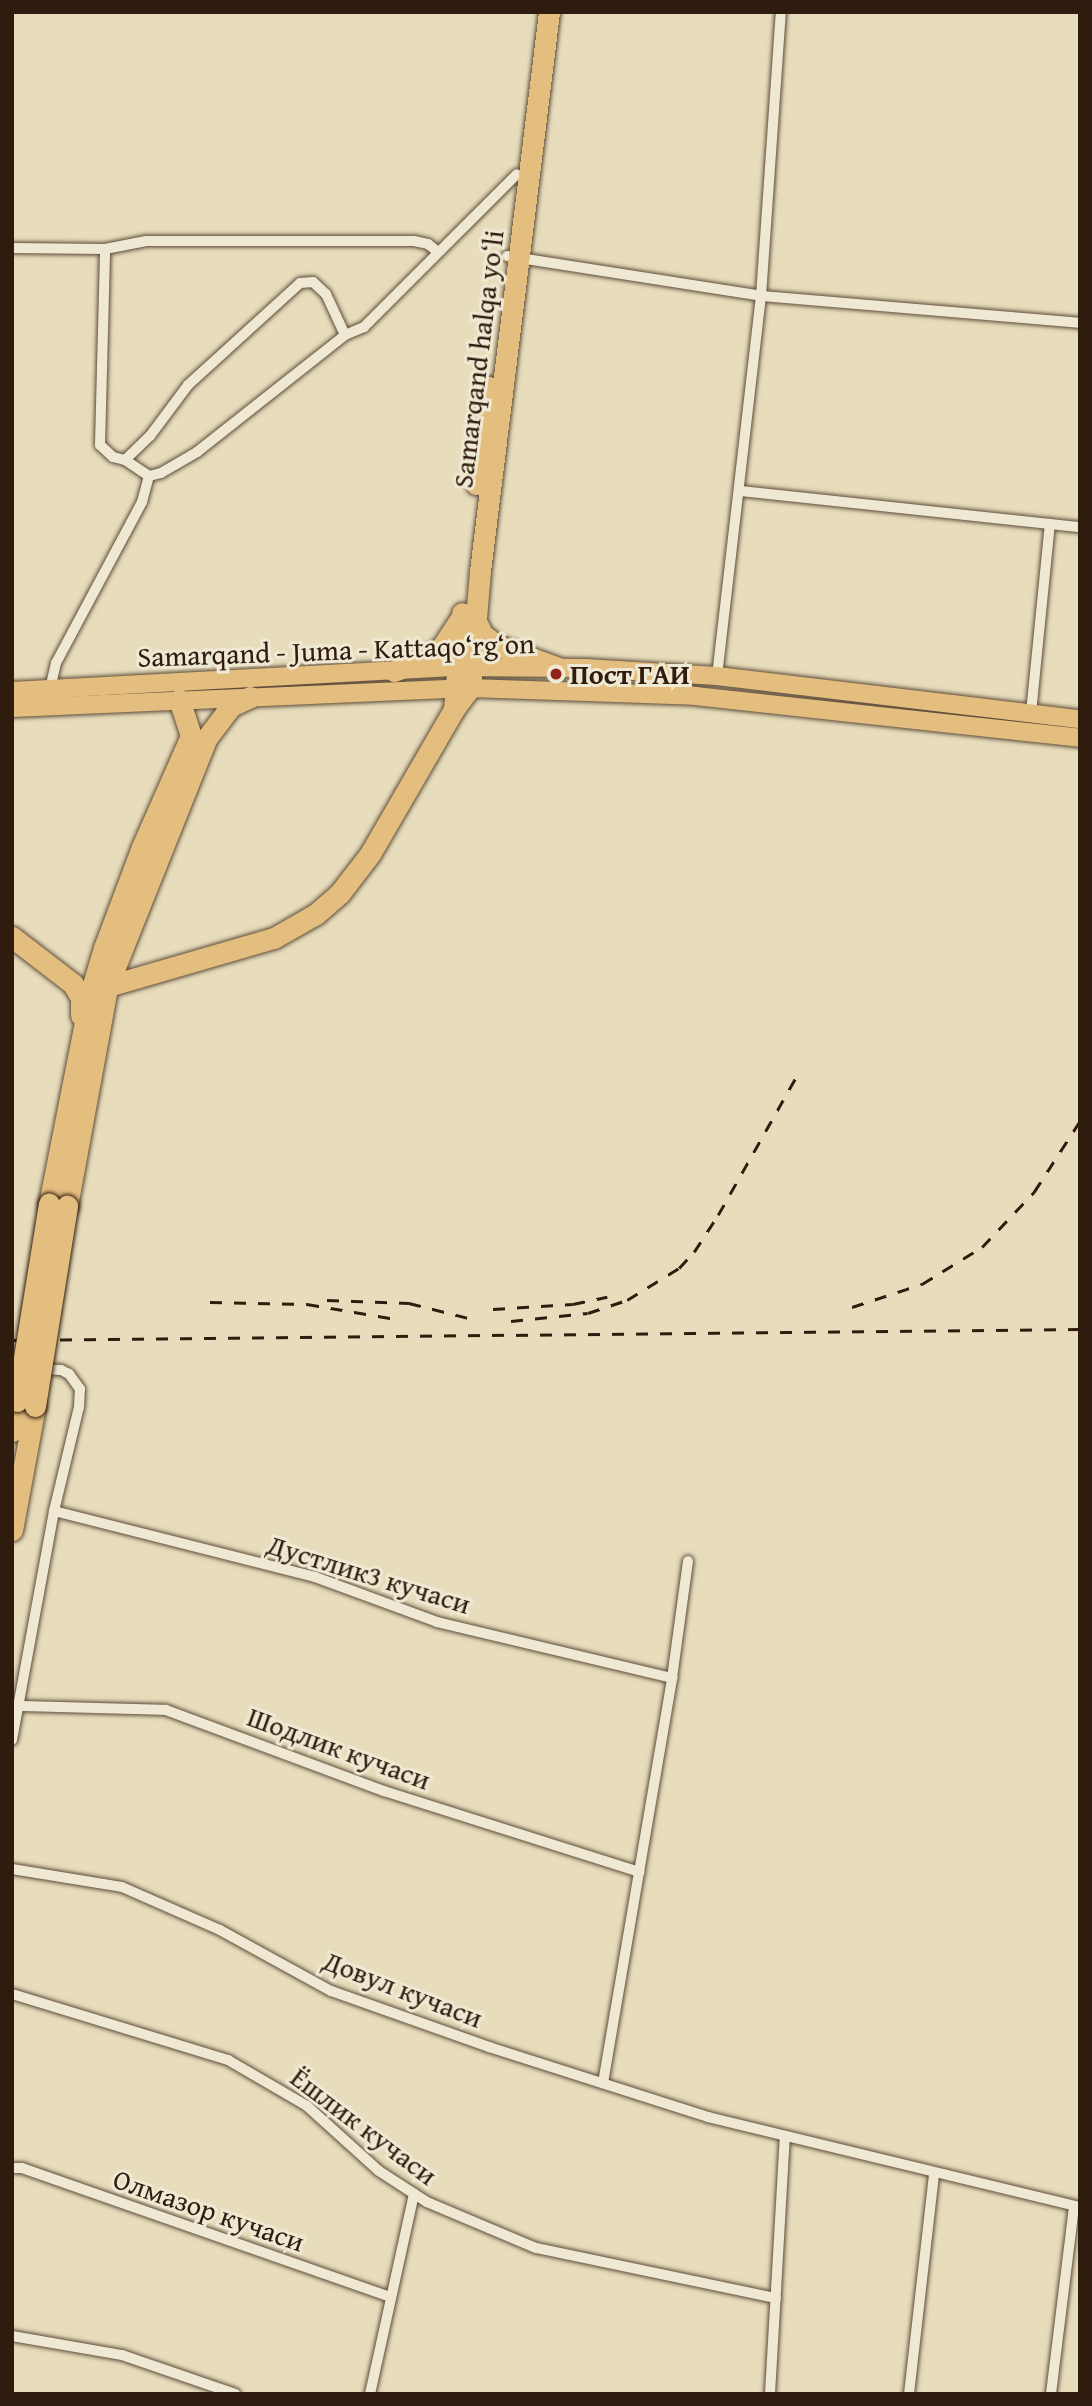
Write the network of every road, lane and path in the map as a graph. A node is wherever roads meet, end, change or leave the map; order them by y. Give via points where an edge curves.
1 (534, 12) edge
2 (549, 12) edge
3 (781, 12) edge
4 (517, 174) junction
5 (12, 248) edge
6 (105, 249) junction
7 (438, 252) junction
8 (514, 257) junction
9 (761, 296) junction
10 (1080, 323) edge
11 (345, 335) junction
12 (125, 460) junction
13 (149, 476) junction
14 (741, 491) junction
15 (1051, 524) junction
16 (1080, 527) edge
17 (469, 618) junction
18 (559, 668) junction
19 (394, 671) junction
20 (717, 676) junction
21 (462, 684) junction
22 (50, 689) junction
23 (12, 691) edge
24 (250, 697) junction
25 (179, 700) junction
26 (12, 708) edge
27 (1031, 713) junction
28 (1080, 719) edge
29 (1080, 738) edge
30 (12, 937) edge
31 (144, 977) junction
32 (99, 989) junction
33 (102, 1013) junction
34 (82, 1041) junction
35 (58, 1205) junction
36 (12, 1368) edge
37 (26, 1403) junction
38 (12, 1431) edge
39 (54, 1511) junction
40 (12, 1530) edge
41 (688, 1561) dead end
42 (672, 1678) junction
43 (18, 1706) junction
44 (12, 1740) edge
45 (12, 1869) edge
46 (639, 1871) junction
47 (12, 1994) edge
48 (603, 2083) junction
49 (785, 2137) junction
50 (12, 2168) edge
51 (934, 2174) junction
52 (414, 2194) junction
53 (1077, 2207) edge
54 (390, 2297) junction
55 (776, 2298) junction
56 (12, 2336) edge
57 (235, 2394) edge
58 (370, 2394) edge
59 (770, 2394) edge
60 (909, 2394) edge
61 (1051, 2394) edge

1 - 4 highway, Samarqand halqa yoʻli
2 - 8 highway, Samarqand halqa yoʻli
3 - 9 street
4 - 7 street
4 - 8 highway, Samarqand halqa yoʻli
5 - 6 street
6 - 7 street via 146,242 414,241
6 - 12 street via 100,445 113,457
7 - 11 street via 364,327
8 - 9 street
8 - 17 highway, Samarqand halqa yoʻli via 481,434
9 - 10 street
9 - 14 street
11 - 12 street via 326,294 313,282 300,283 188,385 150,436
11 - 13 street via 197,452
12 - 13 street
13 - 22 street via 142,502 56,663
14 - 15 street
14 - 20 street
15 - 16 street
15 - 27 street
17 - 18 highway via 496,645
17 - 19 highway via 442,647
17 - 21 highway, Samarqand halqa yoʻli
18 - 20 main road, Samarqand - Juma - Kattaqo‘rg‘on
18 - 21 main road, Samarqand - Juma - Kattaqo‘rg‘on
19 - 21 main road, Samarqand - Juma - Kattaqo‘rg‘on
19 - 22 main road, Samarqand - Juma - Kattaqo‘rg‘on
20 - 27 main road, Samarqand - Juma - Kattaqo‘rg‘on
21 - 24 main road, Samarqand - Juma - Kattaqo‘rg‘on
21 - 29 main road, Samarqand - Juma - Kattaqo‘rg‘on via 695,696
21 - 31 highway, Samarqand halqa yoʻli via 370,854 316,915 274,939
22 - 23 main road, Samarqand - Juma - Kattaqo‘rg‘on
24 - 25 main road, Samarqand - Juma - Kattaqo‘rg‘on
24 - 32 highway via 231,706 206,739
25 - 26 main road, Samarqand - Juma - Kattaqo‘rg‘on
25 - 32 highway via 191,736 138,859
27 - 28 main road, Samarqand - Juma - Kattaqo‘rg‘on
30 - 34 highway via 73,984 83,1005
31 - 32 highway, Samarqand halqa yoʻli
31 - 33 highway via 115,992
32 - 33 highway
32 - 34 highway
33 - 35 highway
34 - 35 highway
35 - 37 highway, bridge
36 - 39 street via 61,1370 80,1389
37 - 38 highway
37 - 40 highway
39 - 42 street, Дустлик3 кучаси via 315,1577 437,1622
39 - 43 street
41 - 42 street
42 - 46 street
43 - 44 street
43 - 46 street, Шодлик кучаси via 166,1710 384,1791
45 - 48 street, Довул кучаси via 122,1887 220,1930 331,1991
46 - 48 street
47 - 52 street, Ёшлик кучаси via 228,2060 307,2106 379,2171
48 - 49 street, Довул кучаси
49 - 51 street, Довул кучаси
49 - 55 street
50 - 54 street, Олмазор кучаси
51 - 53 street, Довул кучаси
51 - 60 street
52 - 54 street
52 - 55 street, Ёшлик кучаси via 537,2248
53 - 61 street
54 - 58 street
55 - 59 street
56 - 57 street via 122,2355

